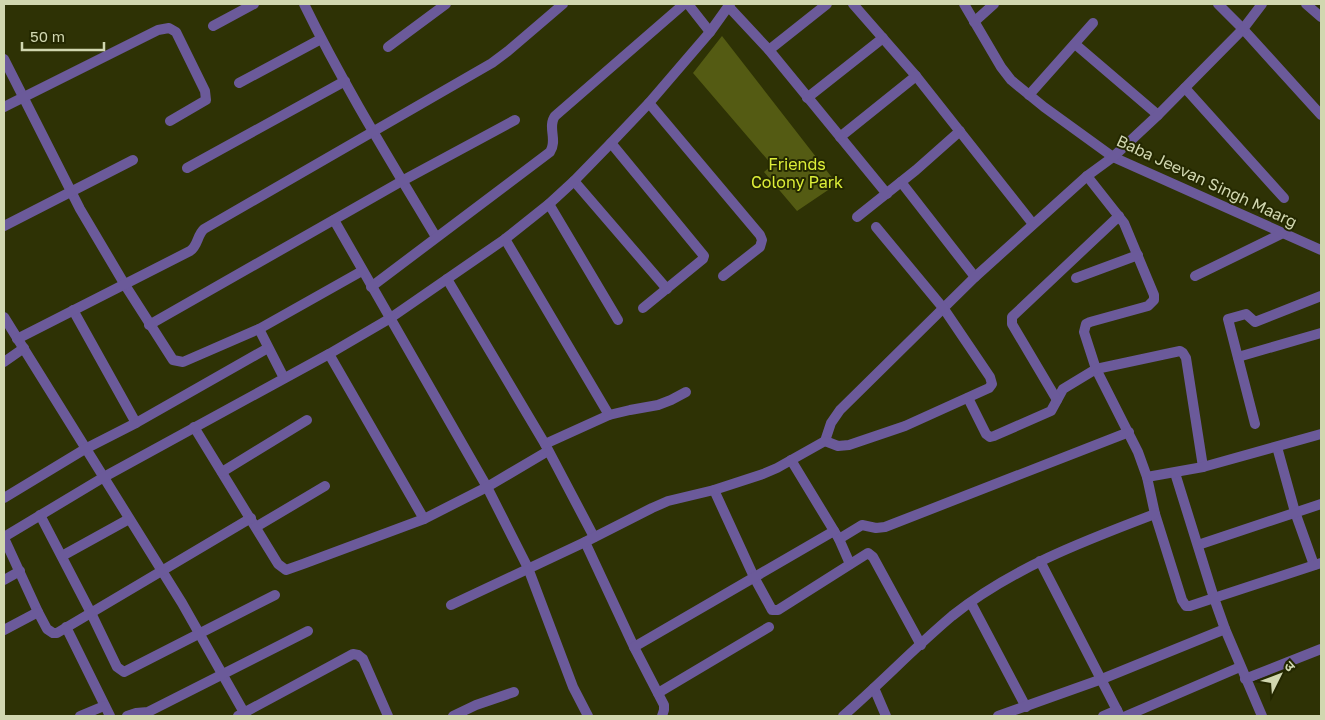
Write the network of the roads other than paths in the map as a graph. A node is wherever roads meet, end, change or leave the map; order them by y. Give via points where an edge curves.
1 (254, 4) edge
2 (304, 4) edge
3 (446, 4) edge
4 (563, 4) edge
5 (686, 4) edge
6 (828, 4) edge
7 (853, 4) edge
8 (964, 4) edge
9 (994, 4) edge
10 (1218, 4) edge
11 (1262, 4) edge
12 (1306, 4) edge
13 (729, 5) edge
14 (1321, 17) edge
15 (974, 22) junction
16 (1093, 23) dead end
17 (213, 26) dead end
18 (1243, 29) junction
19 (710, 32) junction
20 (883, 38) junction
21 (321, 39) junction
22 (1075, 44) junction
23 (388, 47) dead end
24 (769, 50) junction
25 (4, 59) edge
26 (916, 76) junction
27 (345, 81) junction
28 (239, 83) dead end
29 (1185, 88) junction
30 (1029, 95) junction
31 (22, 98) junction
32 (808, 98) junction
33 (649, 103) junction
34 (4, 107) edge
35 (1320, 109) edge
36 (1158, 115) junction
37 (515, 120) dead end
38 (170, 121) dead end
39 (960, 131) junction
40 (372, 133) junction
41 (840, 137) junction
42 (611, 143) junction
43 (1113, 157) junction
44 (134, 160) dead end
45 (187, 168) dead end
46 (1086, 176) junction
47 (402, 181) junction
48 (574, 181) junction
49 (901, 182) junction
50 (71, 191) junction
51 (886, 194) junction
52 (1284, 198) dead end
53 (549, 204) junction
54 (1119, 216) junction
55 (857, 217) dead end
56 (334, 220) junction
57 (1033, 224) junction
58 (4, 226) edge
59 (876, 227) dead end
60 (1283, 233) junction
61 (436, 237) junction
62 (505, 239) junction
63 (1321, 250) edge
64 (1138, 255) junction
65 (362, 271) junction
66 (723, 276) dead end
67 (1195, 276) dead end
68 (975, 277) junction
69 (1076, 278) dead end
70 (447, 279) junction
71 (124, 285) junction
72 (371, 287) junction
73 (666, 289) junction
74 (1321, 296) edge
75 (643, 308) dead end
76 (944, 309) junction
77 (73, 310) junction
78 (4, 317) edge
79 (389, 319) junction
80 (618, 320) dead end
81 (149, 325) junction
82 (259, 329) junction
83 (1321, 333) edge
84 (20, 344) junction
85 (268, 348) junction
86 (330, 354) junction
87 (1238, 357) junction
88 (4, 362) edge
89 (1096, 369) junction
90 (284, 378) junction
91 (686, 392) dead end
92 (968, 398) junction
93 (1057, 400) junction
94 (609, 415) junction
95 (307, 420) dead end
96 (136, 423) junction
97 (1255, 424) dead end
98 (194, 427) junction
99 (1129, 432) junction
100 (1321, 434) edge
101 (825, 441) junction
102 (1277, 447) junction
103 (85, 448) junction
104 (546, 448) junction
105 (791, 460) junction
106 (1203, 467) junction
107 (222, 472) junction
108 (1175, 473) junction
109 (1147, 476) junction
110 (104, 477) junction
111 (325, 486) dead end
112 (487, 487) junction
113 (714, 490) junction
114 (4, 498) edge
115 (1321, 504) edge
116 (1295, 512) junction
117 (1155, 514) junction
118 (40, 515) junction
119 (129, 519) junction
120 (424, 519) junction
121 (253, 523) junction
122 (836, 535) junction
123 (4, 538) edge
124 (590, 540) junction
125 (1198, 545) junction
126 (62, 556) junction
127 (1040, 561) junction
128 (850, 564) junction
129 (1318, 564) edge
130 (528, 568) junction
131 (20, 571) junction
132 (163, 572) junction
133 (754, 577) junction
134 (4, 580) edge
135 (275, 594) dead end
136 (1214, 598) junction
137 (971, 603) junction
138 (451, 605) dead end
139 (38, 612) junction
140 (91, 613) junction
141 (66, 627) junction
142 (769, 627) dead end
143 (1225, 629) junction
144 (4, 630) edge
145 (308, 631) dead end
146 (200, 632) junction
147 (920, 645) junction
148 (634, 647) junction
149 (1321, 649) edge
150 (1240, 668) junction
151 (223, 673) junction
152 (1102, 679) junction
153 (1245, 679) junction
154 (874, 688) junction
155 (514, 692) dead end
156 (658, 694) junction
157 (104, 706) junction
158 (1026, 707) junction
159 (1121, 714) edge
160 (243, 715) edge
161 (80, 716) edge
162 (110, 716) edge
163 (127, 716) edge
164 (388, 716) edge
165 (453, 716) edge
166 (588, 716) edge
167 (662, 716) edge
168 (843, 716) edge
169 (886, 716) edge
170 (998, 716) edge
171 (1103, 716) edge
172 (1262, 716) edge

1 - 17 street
2 - 21 street
3 - 23 street
4 - 40 street via 492,64
5 - 19 street
5 - 61 street via 555,116 551,123 554,142 550,152
6 - 24 street
7 - 20 street
8 - 15 street, Baba Jeevan Singh Maarg
9 - 15 street
10 - 18 street
11 - 18 street
12 - 14 street
13 - 19 street
13 - 24 street
15 - 30 street, Baba Jeevan Singh Maarg via 1001,67
16 - 22 street
18 - 29 street
18 - 35 street
19 - 33 street
20 - 26 street
20 - 32 street
21 - 27 street
21 - 28 street
22 - 30 street
22 - 36 street
24 - 32 street
25 - 31 street
26 - 39 street
26 - 41 street
27 - 40 street
27 - 45 street
29 - 36 street
29 - 52 street
30 - 43 street, Baba Jeevan Singh Maarg
31 - 34 street
31 - 38 street via 158,30 170,28 176,32 205,91 206,100
31 - 50 street
32 - 41 street
33 - 42 street
33 - 66 street via 760,234 760,247
36 - 43 street
37 - 47 street
39 - 49 street
39 - 57 street
40 - 47 street
40 - 71 street via 204,228 194,248
41 - 51 street
42 - 48 street
42 - 73 street via 704,256
43 - 46 street
43 - 60 street, Baba Jeevan Singh Maarg
44 - 50 street
46 - 54 street
46 - 57 street
47 - 56 street
47 - 61 street
48 - 53 street
48 - 73 street
49 - 51 street
49 - 68 street
50 - 58 street
50 - 71 street
51 - 55 street
53 - 62 street
53 - 80 street
54 - 64 street
54 - 93 street via 1012,316 1012,324
56 - 65 street
56 - 81 street
57 - 68 street
59 - 76 street
60 - 63 street, Baba Jeevan Singh Maarg
60 - 67 street
61 - 72 street
62 - 70 street
62 - 94 street
64 - 69 street
64 - 89 street via 1154,300 1148,306 1086,324 1084,332
65 - 72 street
65 - 82 street
68 - 76 street
70 - 79 street
70 - 104 street
71 - 77 street
71 - 81 street
72 - 79 street
73 - 75 street
74 - 87 street via 1255,322 1246,314 1228,319
76 - 92 street via 992,381 989,388
76 - 101 street via 840,410
77 - 84 street
77 - 96 street
78 - 84 street
79 - 86 street
79 - 112 street
81 - 82 street via 167,353 178,363
82 - 85 street
83 - 87 street
84 - 88 street
84 - 103 street
85 - 90 street
85 - 96 street
86 - 90 street
86 - 120 street
87 - 97 street
89 - 93 street via 1063,389
89 - 99 street
89 - 106 street via 1180,350 1184,353
90 - 98 street
91 - 94 street via 658,405
92 - 93 street via 990,437 1051,411
92 - 101 street via 905,426 849,445 838,446
94 - 104 street
95 - 107 street
96 - 103 street
98 - 107 street
98 - 110 street
99 - 109 street
99 - 122 street via 885,527 862,525
100 - 102 street
101 - 105 street
102 - 106 street
102 - 116 street
103 - 110 street
103 - 114 street
104 - 112 street
104 - 124 street
105 - 113 street via 763,474
105 - 122 street
106 - 108 street
107 - 121 street
108 - 109 street
108 - 125 street
109 - 117 street
110 - 118 street
110 - 119 street
111 - 121 street
112 - 120 street
112 - 130 street
113 - 124 street via 668,501
113 - 133 street
115 - 116 street
116 - 125 street
116 - 129 street
117 - 127 street
117 - 136 street via 1183,603 1190,606
118 - 123 street
118 - 126 street
119 - 126 street
119 - 132 street
120 - 121 street via 286,570 278,564
121 - 132 street
122 - 128 street
122 - 133 street
123 - 131 street
124 - 130 street
124 - 148 street
125 - 136 street
126 - 140 street
127 - 137 street
127 - 152 street
128 - 133 street via 775,611
128 - 147 street via 865,554 871,554
129 - 136 street
130 - 138 street
130 - 166 street via 573,687
131 - 134 street
131 - 139 street
132 - 140 street
132 - 146 street
133 - 148 street
135 - 146 street
136 - 143 street
137 - 147 street
137 - 158 street
139 - 141 street via 47,629 53,633
139 - 144 street
140 - 141 street
140 - 146 street via 117,667 124,672
141 - 157 street
142 - 156 street
143 - 150 street
143 - 152 street
145 - 151 street
146 - 151 street
147 - 154 street
148 - 156 street
149 - 153 street
150 - 153 street
150 - 159 street
151 - 160 street
151 - 163 street via 148,712
152 - 158 street
152 - 159 street
153 - 172 street
154 - 168 street
154 - 169 street
155 - 165 street
156 - 167 street via 664,707
157 - 161 street
157 - 162 street
158 - 170 street
159 - 171 street
160 - 164 street via 353,654 363,659

